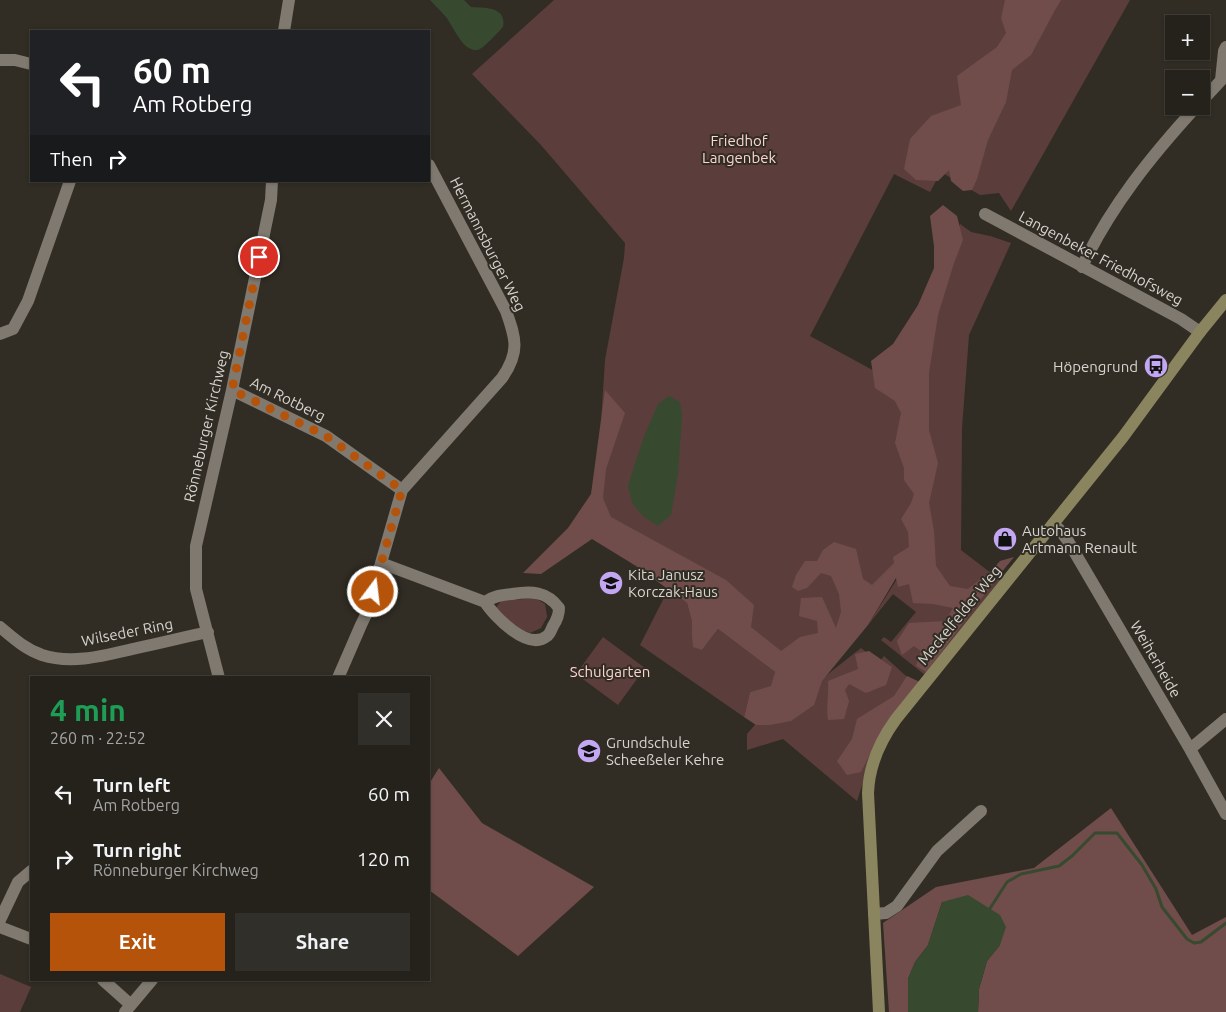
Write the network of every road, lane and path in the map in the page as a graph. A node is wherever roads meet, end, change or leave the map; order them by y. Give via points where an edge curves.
1 (289, 0) edge
2 (284, 30) edge
3 (1226, 47) edge
4 (0, 60) edge
5 (30, 64) edge
6 (1224, 78) edge
7 (1210, 93) edge
8 (1189, 115) edge
9 (430, 167) edge
10 (70, 182) edge
11 (272, 182) edge
12 (986, 214) dead end
13 (1082, 267) junction
14 (1226, 300) edge
15 (1200, 332) junction
16 (0, 334) edge
17 (232, 390) junction
18 (402, 490) junction
19 (1053, 524) junction
20 (381, 563) junction
21 (485, 602) junction
22 (0, 627) edge
23 (208, 632) junction
24 (219, 676) edge
25 (339, 676) edge
26 (1226, 719) edge
27 (1190, 750) junction
28 (981, 811) dead end
29 (1226, 814) edge
30 (30, 872) edge
31 (874, 914) junction
32 (0, 920) edge
33 (0, 927) edge
34 (30, 939) edge
35 (104, 981) edge
36 (151, 981) edge
37 (128, 1008) edge
38 (879, 1012) edge

1 - 2 street
3 - 6 street
4 - 5 street
6 - 7 street
8 - 13 street via 1130,187
9 - 18 street, Hermannsburger Weg via 506,311 514,336 514,352 502,378
10 - 16 street via 28,301 13,328
11 - 17 street, Rönneburger Kirchweg
12 - 13 street, Langenbeker Friedhofsweg
13 - 15 street, Langenbeker Friedhofsweg
14 - 15 main road, Meckelfelder Weg
15 - 19 main road, Meckelfelder Weg
17 - 18 street, Am Rotberg via 326,436
17 - 23 street, Rönneburger Kirchweg via 196,546 196,589
18 - 20 street, Hermannsburger Weg
19 - 27 street, Weiherheide via 1068,541
19 - 31 main road, Meckelfelder Weg via 896,719 881,743 871,768 868,793
20 - 21 street
20 - 25 street, Hermannsburger Weg via 371,604
21 - 21 street via 514,633 531,639 549,635 558,618 559,608 554,601 538,593 494,596
22 - 23 street, Wilseder Ring via 28,649 63,659 104,656
23 - 24 street, Rönneburger Kirchweg
26 - 27 street
27 - 29 street, Weiherheide
28 - 31 street via 938,851 897,906 886,913
30 - 32 street via 18,882
31 - 38 main road, Meckelfelder Weg
33 - 34 street
35 - 37 street
36 - 37 street

